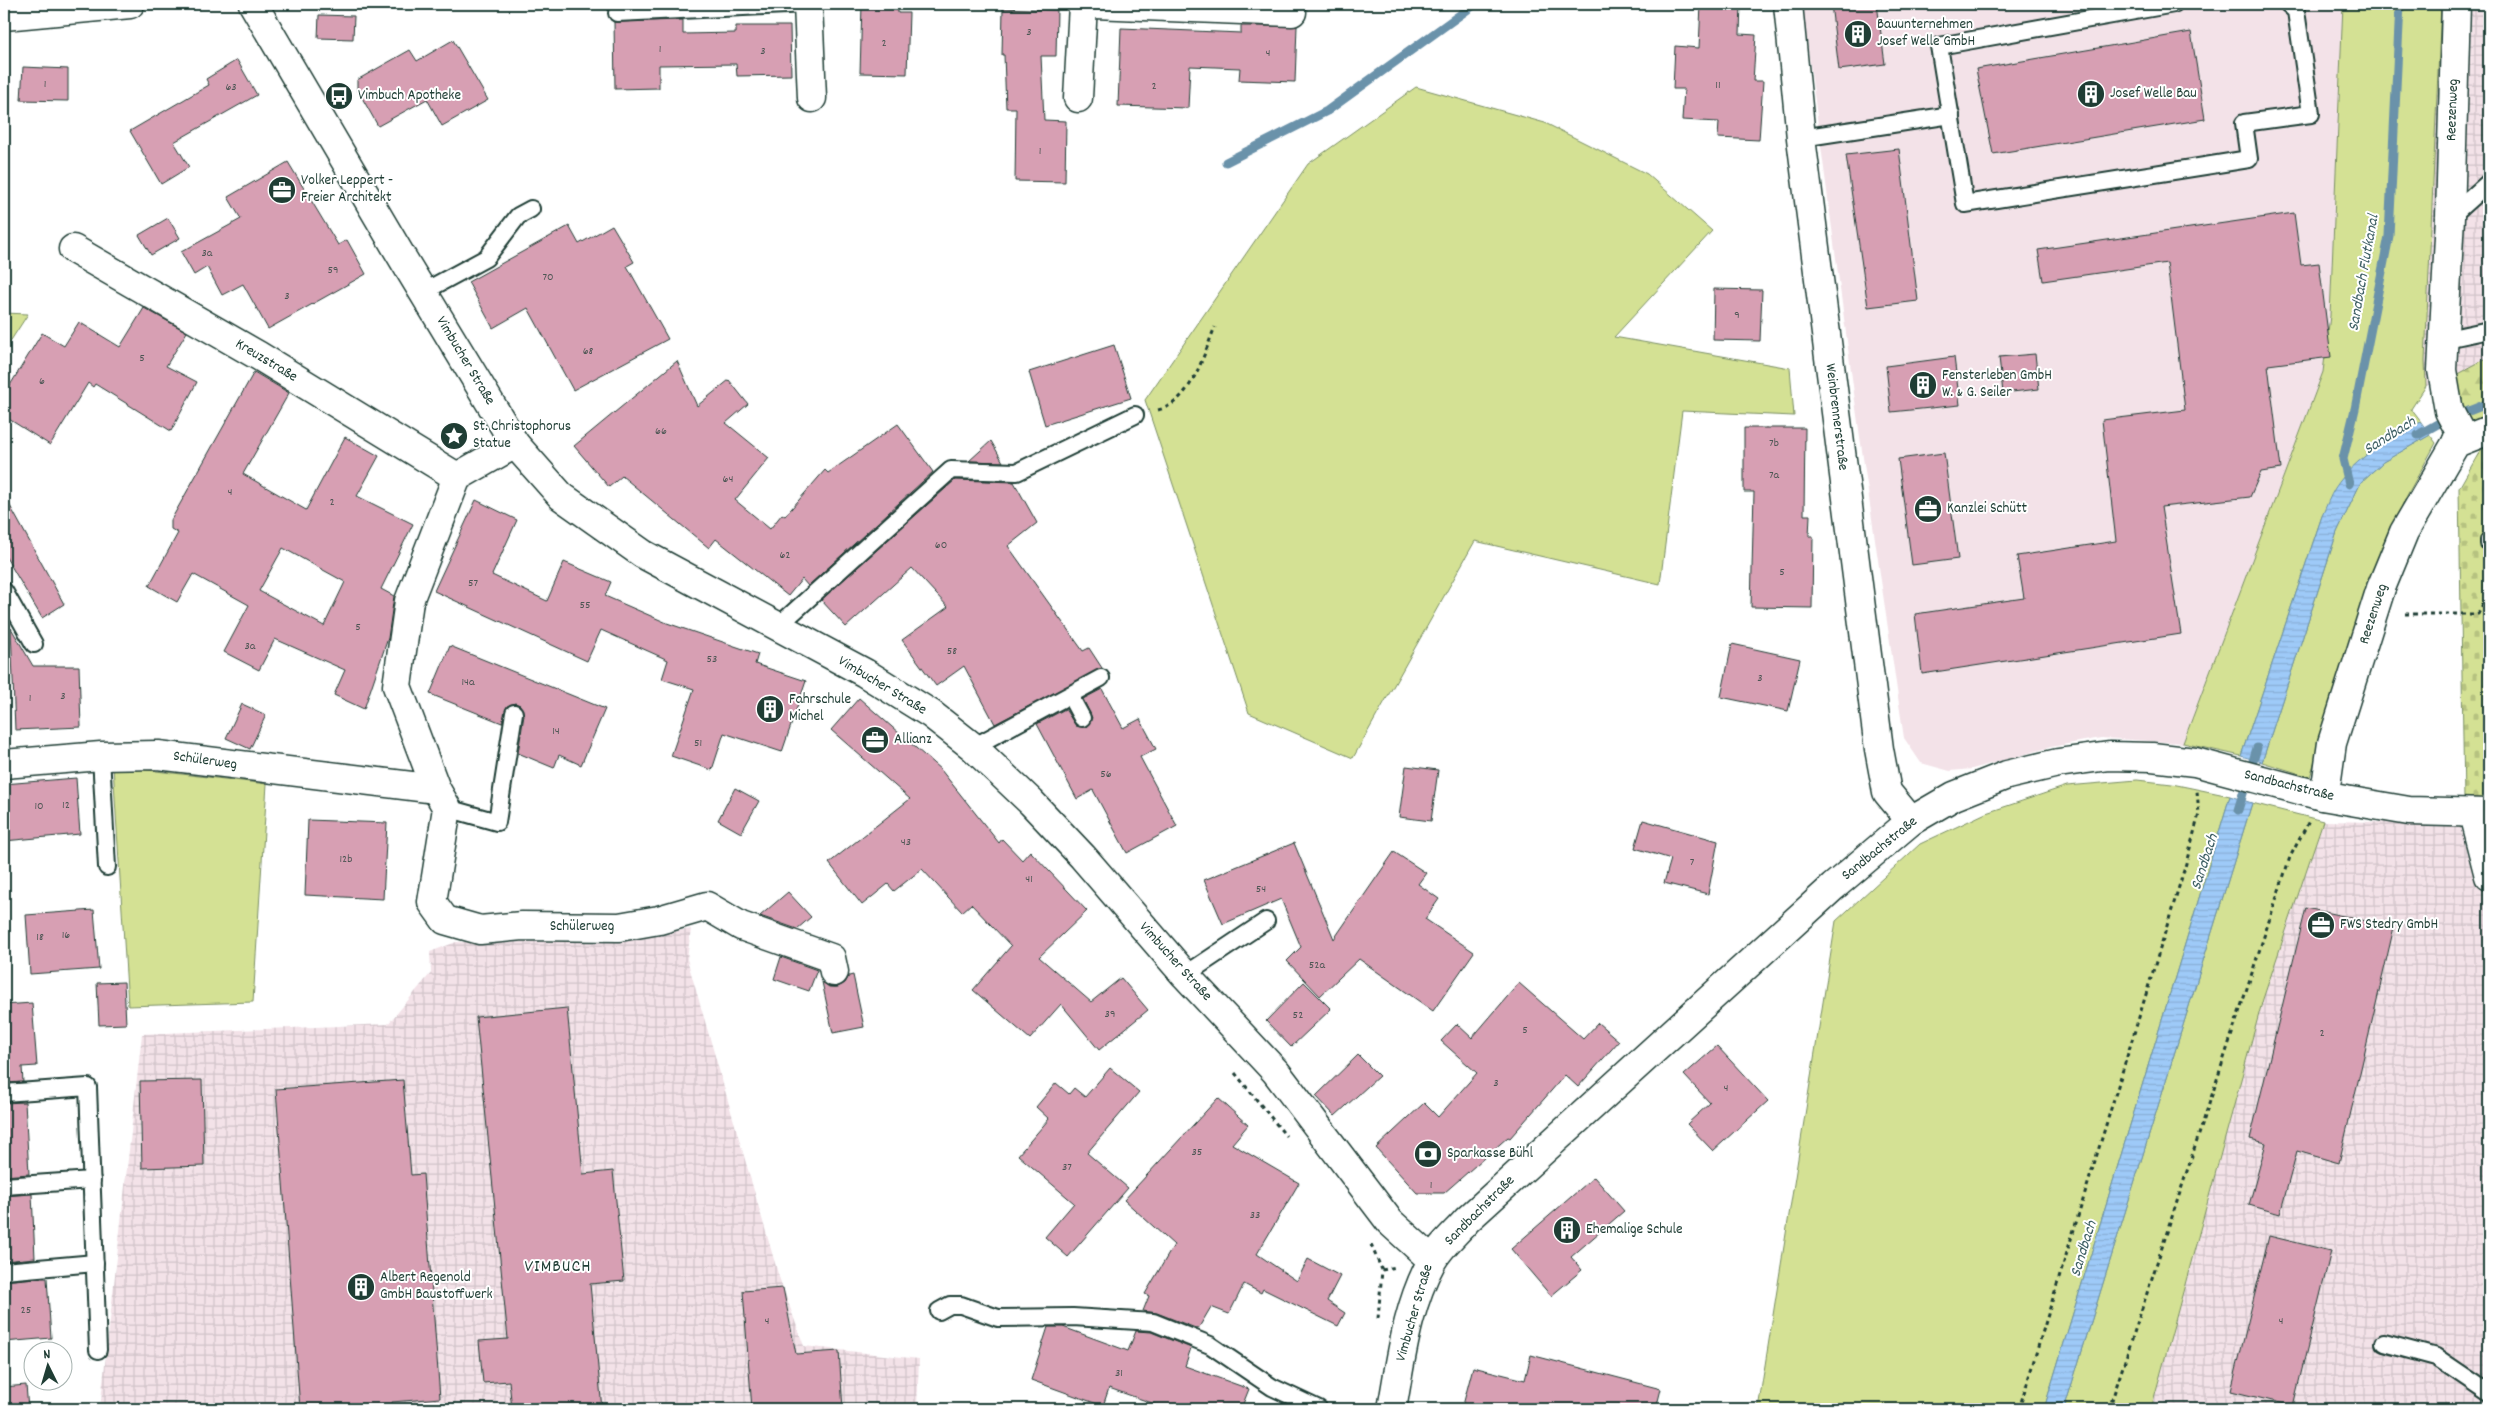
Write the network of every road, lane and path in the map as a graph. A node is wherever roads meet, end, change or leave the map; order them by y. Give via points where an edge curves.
1 (130, 4) edge
2 (253, 4) edge
3 (808, 4) edge
4 (1083, 4) edge
5 (1094, 4) edge
6 (1788, 4) edge
7 (2174, 4) edge
8 (2288, 4) edge
9 (2456, 4) edge
10 (1292, 12) dead end
11 (617, 13) dead end
12 (4, 16) edge
13 (812, 98) dead end
14 (1078, 98) dead end
15 (1951, 116) junction
16 (1801, 138) junction
17 (2489, 182) edge
18 (531, 210) dead end
19 (2450, 217) junction
20 (73, 249) dead end
21 (423, 292) junction
22 (1215, 327) dead end
23 (2489, 330) edge
24 (2442, 340) junction
25 (1135, 415) joint
26 (2455, 429) junction
27 (2489, 430) edge
28 (515, 444) junction
29 (457, 477) junction
30 (2489, 540) edge
31 (2489, 544) edge
32 (4, 591) edge
33 (2489, 594) edge
34 (2405, 614) dead end
35 (776, 627) junction
36 (34, 644) dead end
37 (1101, 678) dead end
38 (1070, 696) junction
39 (514, 713) dead end
40 (1082, 718) dead end
41 (974, 747) junction
42 (101, 756) junction
43 (4, 764) edge
44 (2207, 765) junction
45 (2322, 796) junction
46 (441, 798) junction
47 (2481, 814) edge
48 (1911, 821) junction
49 (107, 867) dead end
50 (2489, 876) edge
51 (1266, 921) dead end
52 (834, 972) dead end
53 (1185, 975) junction
54 (4, 1093) edge
55 (92, 1180) junction
56 (4, 1186) edge
57 (1432, 1260) junction
58 (95, 1263) junction
59 (4, 1271) edge
60 (939, 1311) dead end
61 (2384, 1343) dead end
62 (98, 1350) dead end
63 (2489, 1392) edge
64 (1319, 1409) edge
65 (1392, 1409) edge
66 (2019, 1409) edge
67 (2109, 1409) edge

1 - 12 street
2 - 21 street, Vimbucher Straße
3 - 11 lane
3 - 13 street
4 - 14 street
5 - 10 street
6 - 16 street, Weinbrennerstraße
7 - 15 lane via 1939,46
8 - 15 lane via 2296,11 2311,114 2244,122 2249,159 1964,204
9 - 19 street, Reezenweg
15 - 16 lane
16 - 48 street, Weinbrennerstraße via 1879,750 1887,792
17 - 19 lane
18 - 21 lane via 518,216 486,258
19 - 24 street, Reezenweg
20 - 29 street, Kreuzstraße via 259,356
21 - 28 street, Vimbucher Straße
22 - 25 path via 1193,377 1178,400 1162,409
23 - 24 lane
24 - 26 street, Reezenweg via 2442,370
25 - 35 lane via 1017,472 951,470
26 - 27 street
26 - 45 street, Reezenweg via 2404,532 2381,588 2332,744
28 - 29 street
28 - 35 street, Vimbucher Straße via 561,496 644,554
29 - 46 street, Schülerweg via 409,601 397,686
30 - 31 lane
32 - 36 lane
33 - 34 path via 2478,614
35 - 41 street, Vimbucher Straße via 865,673 931,714
37 - 38 lane
38 - 40 lane
38 - 41 lane
39 - 46 lane via 497,822
41 - 53 street, Vimbucher Straße via 1083,857
42 - 43 street, Schülerweg
42 - 46 street, Schülerweg via 158,755
42 - 49 lane
44 - 45 street, Sandbachstraße
44 - 48 street, Sandbachstraße via 2152,757 2110,756 2058,762 2007,775 1963,792
44 - 66 path via 2199,814 2185,867
45 - 47 street, Sandbachstraße via 2409,811
45 - 67 path via 2290,857
46 - 52 street, Schülerweg via 432,902 445,920 480,930 522,926 619,927 707,906 741,926 831,958
47 - 50 street
48 - 57 street, Sandbachstraße via 1833,887 1467,1220
51 - 53 lane
53 - 57 street, Vimbucher Straße via 1276,1072 1390,1222
54 - 55 lane via 88,1087
55 - 56 lane
55 - 58 lane
57 - 65 street, Vimbucher Straße via 1405,1337
58 - 59 lane
58 - 62 lane
60 - 64 lane via 950,1305 961,1305 998,1318 1073,1317 1153,1322 1210,1345 1272,1387
61 - 63 lane via 2436,1357

